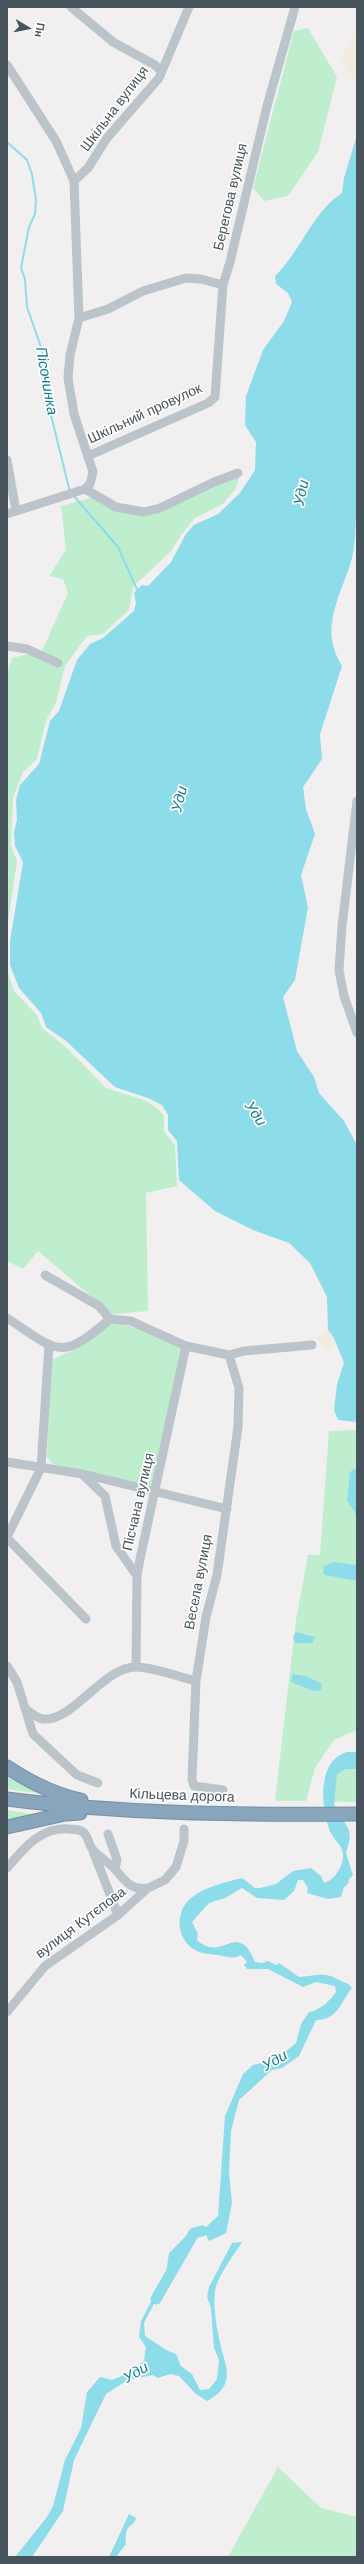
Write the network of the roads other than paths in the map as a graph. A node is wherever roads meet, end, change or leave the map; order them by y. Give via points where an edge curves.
1 (189, 7) edge
2 (295, 7) edge
3 (76, 8) edge
4 (7, 65) edge
5 (161, 71) junction
6 (74, 181) junction
7 (223, 285) junction
8 (79, 318) junction
9 (214, 397) joint
10 (88, 456) junction
11 (7, 460) edge
12 (238, 473) dead end
13 (77, 492) junction
14 (12, 512) edge
15 (7, 646) edge
16 (58, 663) dead end
17 (357, 801) edge
18 (357, 1033) edge
19 (45, 1275) dead end
20 (7, 1318) edge
21 (110, 1319) junction
22 (49, 1345) junction
23 (312, 1345) dead end
24 (186, 1346) junction
25 (229, 1355) junction
26 (7, 1462) edge
27 (41, 1468) junction
28 (83, 1474) junction
29 (156, 1491) junction
30 (227, 1509) junction
31 (7, 1538) edge
32 (138, 1576) junction
33 (86, 1619) dead end
34 (7, 1666) edge
35 (136, 1667) junction
36 (196, 1681) junction
37 (27, 1710) junction
38 (7, 1767) edge
39 (98, 1783) dead end
40 (222, 1790) dead end
41 (7, 1799) edge
42 (133, 1811) junction
43 (357, 1814) edge
44 (7, 1827) edge
45 (184, 1829) dead end
46 (108, 1834) dead end
47 (93, 1850) junction
48 (7, 1868) edge
49 (115, 1869) junction
50 (148, 1888) junction
51 (118, 1915) junction
52 (7, 2012) edge

1 - 5 street, Шкільна вулиця
2 - 7 street, Берегова вулиця via 267,106
3 - 5 street via 113,42 156,65
4 - 6 street, Шкільна вулиця via 56,142
5 - 6 street, Шкільна вулиця via 159,78 107,138 88,168
6 - 8 street, Шкільна вулиця
7 - 8 street via 186,278 143,291 108,309
7 - 9 street, Берегова вулиця
8 - 10 street, Шкільна вулиця via 70,355 68,378 74,414
9 - 10 street, Шкільний провулок via 208,404
10 - 13 street, Шкільна вулиця via 93,472 90,484
11 - 14 street
12 - 13 street via 160,508 144,512 116,507
13 - 14 street
15 - 16 street via 27,649
17 - 18 street via 342,926 340,970 344,996
19 - 21 street via 99,1306
20 - 22 street
21 - 22 street via 77,1345 68,1348
21 - 24 street via 131,1321
22 - 27 street
23 - 25 street via 244,1351
24 - 25 street
24 - 29 street, Пісчана вулиця
25 - 30 street, Весела вулиця via 239,1388 238,1427
26 - 27 street
27 - 28 street
27 - 31 street
28 - 29 street
28 - 32 street via 106,1496 116,1546
29 - 30 street
29 - 32 street, Пісчана вулиця
30 - 36 street, Весела вулиця
31 - 33 street
32 - 35 street, Пісчана вулиця
34 - 37 street via 17,1682
35 - 36 street
35 - 37 street via 112,1676 76,1704 51,1718 38,1718
36 - 40 street, Весела вулиця via 192,1779 194,1786
37 - 39 street via 33,1734 40,1743 77,1775
38 - 42 highway via 27,1780 66,1797
41 - 42 highway, Кільцева дорога
42 - 43 highway, Кільцева дорога via 276,1815
42 - 44 highway via 65,1814
45 - 50 street, вулиця Кутєпова via 184,1841 176,1867 162,1881
46 - 49 street via 117,1860
47 - 48 street via 85,1834 78,1829 65,1828 45,1832 28,1843
47 - 49 street
47 - 51 street
49 - 50 street via 126,1883 135,1888
50 - 51 street, вулиця Кутєпова
51 - 52 street, вулиця Кутєпова via 45,1966

